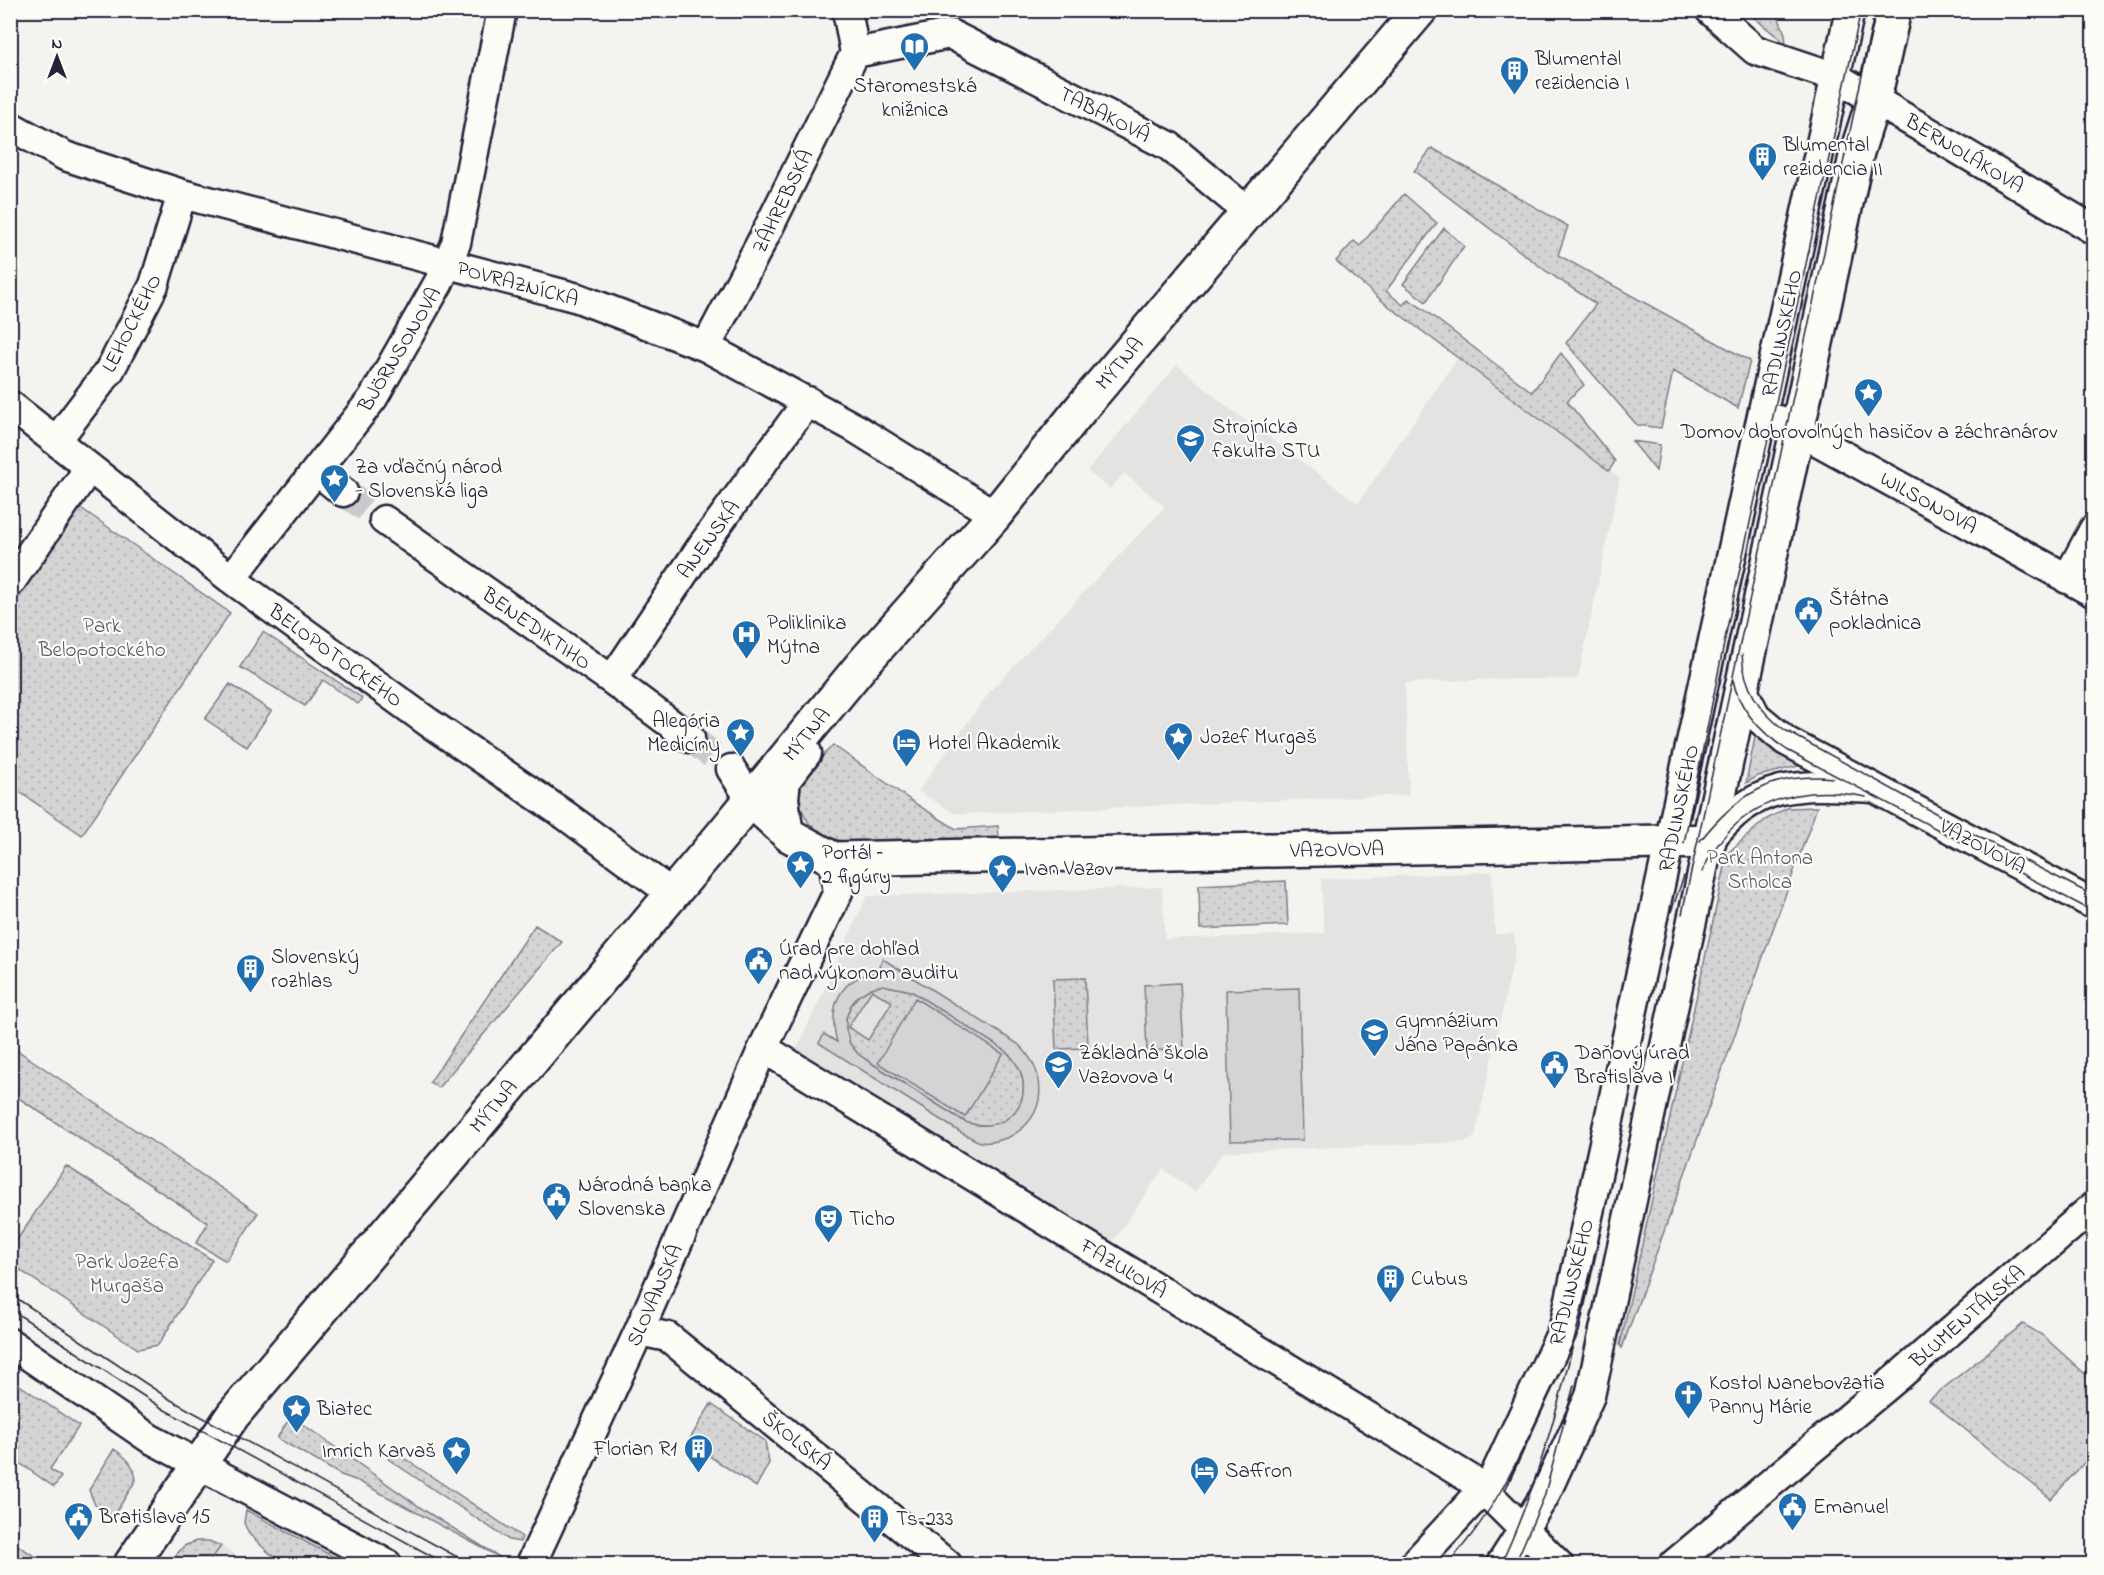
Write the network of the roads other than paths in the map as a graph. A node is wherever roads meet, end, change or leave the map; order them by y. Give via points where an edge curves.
1 (502, 10) edge
2 (847, 10) edge
3 (1420, 10) edge
4 (1710, 10) edge
5 (1850, 10) edge
6 (1894, 10) edge
7 (948, 22) edge
8 (855, 53) junction
9 (1836, 77) junction
10 (1874, 99) junction
11 (10, 126) edge
12 (182, 194) junction
13 (1248, 212) junction
14 (2094, 230) edge
15 (447, 265) junction
16 (706, 347) junction
17 (808, 401) junction
18 (10, 405) edge
19 (1763, 414) junction
20 (1797, 430) junction
21 (57, 440) junction
22 (89, 468) junction
23 (316, 471) junction
24 (343, 492) tunnel mouth
25 (995, 515) junction
26 (384, 520) tunnel mouth
27 (2094, 529) edge
28 (231, 579) junction
29 (2067, 579) junction
30 (10, 583) edge
31 (2094, 593) edge
32 (861, 666) junction
33 (612, 680) junction
34 (1741, 687) junction
35 (690, 738) tunnel mouth
36 (731, 769) tunnel mouth
37 (1872, 788) junction
38 (751, 800) junction
39 (789, 835) junction
40 (1709, 841) junction
41 (1670, 844) junction
42 (833, 859) junction
43 (671, 893) junction
44 (2094, 905) edge
45 (763, 1048) junction
46 (2094, 1206) edge
47 (639, 1331) junction
48 (10, 1343) edge
49 (198, 1464) junction
50 (1485, 1489) junction
51 (1523, 1530) junction
52 (130, 1564) edge
53 (387, 1564) edge
54 (531, 1564) edge
55 (947, 1564) edge
56 (1414, 1564) edge
57 (1501, 1564) edge
58 (1558, 1564) edge
59 (1674, 1564) edge

1 - 15 street, BJÖRNSONOVA via 456,243
2 - 8 street
3 - 13 main road, MÝTNA
4 - 9 street, BERNOLÁKOVA via 1755,50
5 - 9 street, RADLINSKÉHO
6 - 10 main road, RADLINSKÉHO
7 - 8 street
7 - 13 street, TABAKOVÁ via 1169,146
8 - 16 street, ZÁHREBSKÁ
9 - 10 street, BERNOLÁKOVA
9 - 19 street, RADLINSKÉHO
10 - 14 street, BERNOLÁKOVA
10 - 20 main road, RADLINSKÉHO via 1857,152
11 - 12 street, POVRAZNÍCKA via 65,156
12 - 15 street, POVRAZNÍCKA
12 - 21 street, LEHOCKÉHO via 154,285 110,370
13 - 25 main road, MÝTNA
15 - 16 street, POVRAZNÍCKA via 578,298
15 - 23 street, BJÖRNSONOVA via 373,398
16 - 17 street, POVRAZNÍCKA
17 - 25 street, POVRAZNÍCKA
17 - 33 street, ANENSKÁ via 704,543
18 - 21 street, BELOPOTOCKÉHO
19 - 20 street, WILSONOVA
19 - 41 street, RADLINSKÉHO
20 - 29 street, WILSONOVA
20 - 34 main road, RADLINSKÉHO
21 - 22 street, BELOPOTOCKÉHO
22 - 28 street, BELOPOTOCKÉHO
22 - 30 street
23 - 24 street
23 - 28 street, BJÖRNSONOVA
25 - 32 main road, MÝTNA
26 - 33 street, BENEDIKTIHO
27 - 29 street
28 - 43 street, BELOPOTOCKÉHO
29 - 31 street, WILSONOVA
32 - 38 main road, MÝTNA
32 - 39 street via 850,699 786,780
33 - 35 street, BENEDIKTIHO
34 - 37 street, VAZOVOVA via 1756,716 1776,734
34 - 40 main road, RADLINSKÉHO
36 - 38 street
37 - 40 street, VAZOVOVA via 1789,787 1736,812
37 - 44 street, VAZOVOVA
38 - 39 main road, VAZOVOVA
38 - 43 main road, MÝTNA
39 - 42 main road, VAZOVOVA
40 - 41 main road, VAZOVOVA
40 - 51 street, RADLINSKÉHO via 1590,1396 1544,1497
41 - 42 main road, VAZOVOVA
41 - 50 street, RADLINSKÉHO via 1564,1327 1500,1469
42 - 45 street, SLOVANSKÁ via 838,892
43 - 49 main road, MÝTNA via 233,1415
45 - 47 street, SLOVANSKÁ
45 - 50 street, FAZUĽOVÁ
46 - 59 street, BLUMENTÁLSKA
47 - 54 street, SLOVANSKÁ
47 - 55 street, ŠKOLSKÁ via 668,1336
48 - 49 street via 149,1438
49 - 52 main road, MÝTNA
49 - 53 street
50 - 51 street, FAZUĽOVÁ
50 - 56 street, RADLINSKÉHO
51 - 57 street, RADLINSKÉHO
51 - 58 street, FAZUĽOVÁ

